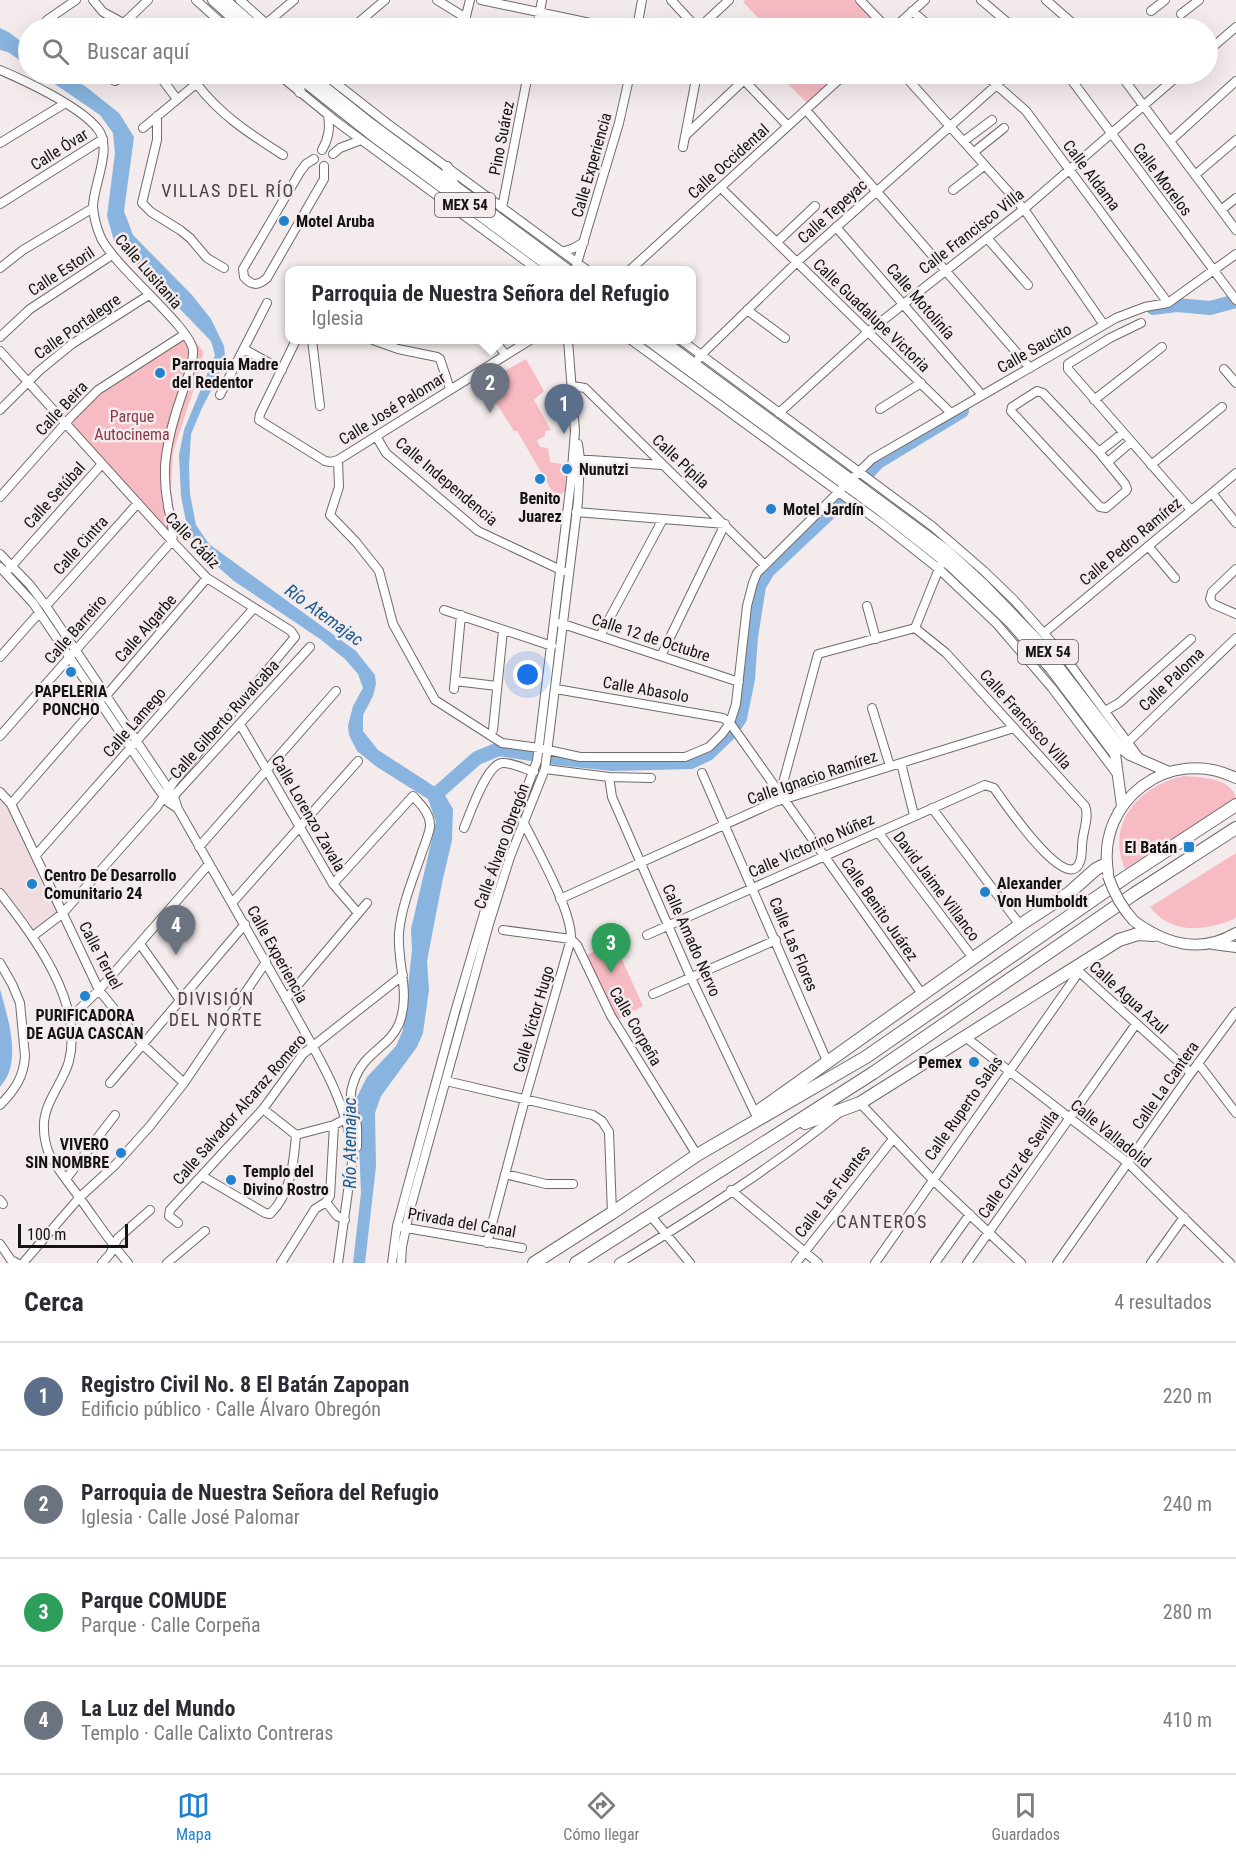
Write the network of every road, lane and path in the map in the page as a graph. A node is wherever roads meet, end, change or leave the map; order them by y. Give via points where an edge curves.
1 (76, 0) edge
2 (93, 0) edge
3 (148, 0) edge
4 (196, 0) edge
5 (213, 0) edge
6 (225, 0) edge
7 (240, 0) edge
8 (294, 0) edge
9 (385, 0) edge
10 (437, 0) edge
11 (470, 0) edge
12 (481, 0) edge
13 (543, 0) edge
14 (642, 0) edge
15 (671, 0) edge
16 (729, 0) edge
17 (860, 0) edge
18 (925, 0) edge
19 (981, 0) edge
20 (1046, 0) edge
21 (1165, 0) edge
22 (1199, 0) edge
23 (495, 2) edge
24 (912, 11) junction
25 (1151, 11) dead end
26 (540, 13) junction
27 (1181, 14) dead end
28 (50, 18) edge
29 (116, 18) edge
30 (128, 18) edge
31 (216, 18) edge
32 (233, 18) edge
33 (251, 18) edge
34 (256, 18) edge
35 (274, 18) edge
36 (364, 18) edge
37 (466, 18) joint
38 (539, 18) edge
39 (565, 18) edge
40 (639, 18) edge
41 (688, 18) edge
42 (709, 18) edge
43 (877, 18) edge
44 (905, 18) edge
45 (920, 18) edge
46 (1002, 18) edge
47 (1067, 18) edge
48 (1236, 27) edge
49 (1218, 42) edge
50 (1, 72) edge
51 (18, 79) edge
52 (1236, 81) edge
53 (32, 84) edge
54 (166, 84) edge
55 (195, 84) edge
56 (197, 84) edge
57 (290, 84) edge
58 (298, 84) edge
59 (307, 84) edge
60 (320, 84) edge
61 (337, 84) edge
62 (526, 84) edge
63 (628, 84) edge
64 (695, 84) edge
65 (734, 84) edge
66 (748, 84) edge
67 (834, 84) edge
68 (912, 84) edge
69 (1074, 84) edge
70 (1127, 84) edge
71 (1168, 84) edge
72 (997, 85) joint
73 (300, 92) junction
74 (177, 99) junction
75 (64, 104) junction
76 (1143, 105) junction
77 (806, 110) junction
78 (328, 115) junction
79 (157, 116) junction
80 (993, 120) dead end
81 (788, 126) junction
82 (950, 126) junction
83 (142, 128) dead end
84 (1004, 128) dead end
85 (1110, 133) junction
86 (687, 134) junction
87 (103, 139) junction
88 (361, 140) junction
89 (1236, 140) edge
90 (964, 141) junction
91 (1170, 141) junction
92 (0, 142) edge
93 (683, 147) dead end
94 (322, 150) dead end
95 (974, 152) junction
96 (333, 154) dead end
97 (283, 155) dead end
98 (314, 159) dead end
99 (985, 165) junction
100 (324, 166) dead end
101 (447, 167) junction
102 (1069, 169) junction
103 (1195, 175) junction
104 (454, 186) junction
105 (721, 188) junction
106 (953, 190) dead end
107 (876, 191) junction
108 (1236, 198) edge
109 (0, 204) edge
110 (815, 206) dead end
111 (93, 208) junction
112 (502, 208) junction
113 (1024, 209) junction
114 (1221, 210) junction
115 (836, 227) junction
116 (1236, 230) edge
117 (987, 238) junction
118 (584, 242) junction
119 (777, 243) junction
120 (562, 252) junction
121 (1236, 254) edge
122 (112, 255) junction
123 (797, 262) junction
124 (533, 266) edge
125 (549, 266) edge
126 (563, 266) edge
127 (576, 266) edge
128 (577, 266) edge
129 (634, 266) edge
130 (0, 268) edge
131 (224, 268) dead end
132 (945, 270) junction
133 (1213, 271) junction
134 (1028, 285) dead end
135 (149, 295) junction
136 (1235, 298) edge
137 (267, 303) dead end
138 (1168, 303) junction
139 (903, 304) junction
140 (747, 310) junction
141 (1141, 322) dead end
142 (1104, 325) junction
143 (868, 332) junction
144 (185, 334) junction
145 (0, 336) edge
146 (785, 338) dead end
147 (294, 344) edge
148 (313, 344) edge
149 (386, 344) edge
150 (498, 344) edge
151 (522, 344) edge
152 (569, 344) edge
153 (642, 344) edge
154 (656, 344) edge
155 (667, 344) edge
156 (683, 344) edge
157 (1162, 347) dead end
158 (244, 349) junction
159 (0, 351) edge
160 (505, 354) junction
161 (692, 367) junction
162 (1030, 368) junction
163 (1224, 369) dead end
164 (282, 370) junction
165 (28, 382) junction
166 (921, 383) junction
167 (1236, 383) edge
168 (573, 386) junction
169 (450, 389) junction
170 (220, 395) dead end
171 (982, 395) junction
172 (1094, 400) junction
173 (320, 406) dead end
174 (1222, 407) dead end
175 (880, 409) dead end
176 (0, 410) edge
177 (779, 412) junction
178 (951, 413) junction
179 (65, 423) junction
180 (1123, 433) junction
181 (376, 436) junction
182 (1131, 442) junction
183 (1100, 452) junction
184 (577, 459) junction
185 (334, 461) junction
186 (1108, 462) junction
187 (102, 464) junction
188 (662, 465) junction
189 (1151, 465) junction
190 (1236, 474) edge
191 (849, 482) junction
192 (1212, 493) junction
193 (0, 497) edge
194 (138, 503) junction
195 (1191, 510) junction
196 (576, 512) junction
197 (663, 519) junction
198 (1236, 523) edge
199 (725, 524) junction
200 (172, 542) junction
201 (1148, 546) junction
202 (0, 554) edge
203 (945, 555) junction
204 (765, 565) junction
205 (6, 568) edge
206 (1236, 569) edge
207 (565, 572) junction
208 (207, 578) junction
209 (1175, 578) dead end
210 (867, 606) dead end
211 (254, 608) junction
212 (42, 609) junction
213 (444, 610) dead end
214 (1236, 614) edge
215 (461, 615) junction
216 (559, 622) junction
217 (915, 628) junction
218 (503, 630) junction
219 (1044, 633) junction
220 (600, 636) junction
221 (1236, 638) edge
222 (876, 639) junction
223 (1191, 639) dead end
224 (552, 646) junction
225 (310, 647) dead end
226 (73, 655) junction
227 (661, 656) junction
228 (0, 657) edge
229 (739, 682) junction
230 (497, 686) junction
231 (556, 689) junction
232 (336, 691) dead end
233 (102, 700) junction
234 (872, 708) dead end
235 (1105, 711) junction
236 (730, 723) junction
237 (240, 724) junction
238 (1014, 728) junction
239 (493, 730) dead end
240 (0, 736) edge
241 (1127, 742) junction
242 (133, 746) junction
243 (544, 750) junction
244 (1140, 759) junction
245 (358, 761) dead end
246 (901, 763) junction
247 (890, 766) junction
248 (540, 767) junction
249 (266, 770) junction
250 (1169, 772) junction
251 (702, 773) dead end
252 (609, 777) junction
253 (1235, 777) edge
254 (651, 778) dead end
255 (0, 792) edge
256 (168, 796) junction
257 (782, 797) junction
258 (11, 804) junction
259 (1236, 805) edge
260 (1122, 806) junction
261 (932, 808) junction
262 (518, 810) junction
263 (914, 815) junction
264 (524, 822) junction
265 (723, 825) junction
266 (300, 827) junction
267 (465, 828) dead end
268 (1236, 828) edge
269 (878, 832) junction
270 (199, 847) junction
271 (36, 855) junction
272 (824, 855) junction
273 (640, 862) junction
274 (209, 864) junction
275 (1066, 869) joint
276 (1107, 870) junction
277 (333, 884) junction
278 (753, 888) junction
279 (0, 893) edge
280 (560, 898) junction
281 (232, 903) junction
282 (367, 903) dead end
283 (358, 913) junction
284 (62, 914) junction
285 (245, 924) junction
286 (1020, 925) junction
287 (668, 926) junction
288 (503, 930) dead end
289 (1236, 933) edge
290 (647, 935) dead end
291 (1154, 935) junction
292 (33, 936) junction
293 (571, 939) junction
294 (776, 940) junction
295 (1209, 943) junction
296 (140, 944) junction
297 (1236, 946) edge
298 (973, 958) junction
299 (266, 962) junction
300 (0, 963) edge
301 (1076, 970) junction
302 (403, 975) junction
303 (691, 978) junction
304 (99, 990) junction
305 (654, 994) dead end
306 (922, 994) junction
307 (286, 999) junction
308 (180, 1000) junction
309 (1236, 1012) edge
310 (69, 1019) junction
311 (1136, 1023) junction
312 (964, 1036) junction
313 (142, 1044) junction
314 (312, 1046) junction
315 (827, 1061) junction
316 (1198, 1063) junction
317 (1009, 1069) junction
318 (1191, 1073) junction
319 (446, 1081) junction
320 (110, 1083) dead end
321 (184, 1083) junction
322 (525, 1100) junction
323 (860, 1102) junction
324 (0, 1106) edge
325 (263, 1109) junction
326 (842, 1111) junction
327 (755, 1113) junction
328 (1236, 1113) edge
329 (115, 1115) dead end
330 (1068, 1118) junction
331 (345, 1119) junction
332 (334, 1125) junction
333 (296, 1135) junction
334 (724, 1139) junction
335 (771, 1139) junction
336 (893, 1139) junction
337 (353, 1155) junction
338 (697, 1155) junction
339 (1128, 1163) junction
340 (505, 1174) junction
341 (201, 1176) junction
342 (66, 1179) junction
343 (932, 1179) junction
344 (573, 1184) dead end
345 (731, 1190) junction
346 (79, 1198) junction
347 (326, 1202) junction
348 (150, 1210) dead end
349 (612, 1213) junction
350 (970, 1214) junction
351 (650, 1215) junction
352 (1184, 1217) junction
353 (345, 1220) junction
354 (178, 1223) dead end
355 (401, 1227) junction
356 (205, 1231) dead end
357 (988, 1232) junction
358 (666, 1234) junction
359 (487, 1243) junction
360 (0, 1244) edge
361 (114, 1247) junction
362 (522, 1248) dead end
363 (803, 1252) junction
364 (17, 1263) edge
365 (23, 1263) edge
366 (102, 1263) edge
367 (128, 1263) edge
368 (167, 1263) edge
369 (281, 1263) edge
370 (338, 1263) edge
371 (392, 1263) edge
372 (401, 1263) edge
373 (534, 1263) edge
374 (576, 1263) edge
375 (618, 1263) edge
376 (690, 1263) edge
377 (796, 1263) edge
378 (818, 1263) edge
379 (875, 1263) edge
380 (935, 1263) edge
381 (967, 1263) edge
382 (1021, 1263) edge
383 (1057, 1263) edge
384 (1151, 1263) edge
385 (1230, 1263) edge

1 - 28 street
2 - 29 street via 103,12
3 - 30 street
4 - 31 street
5 - 32 main road
6 - 33 main road
7 - 34 street
8 - 35 street
9 - 36 street
10 - 37 street
11 - 37 street
12 - 23 street
13 - 26 street
14 - 40 street
15 - 41 street
16 - 42 street
17 - 43 street
18 - 24 street
19 - 46 street
20 - 47 street
21 - 25 street
22 - 27 street
23 - 26 street
24 - 44 street
24 - 45 street
26 - 38 street
26 - 39 street
48 - 49 street
50 - 51 street
52 - 91 street
53 - 75 street
54 - 74 street
55 - 74 street
56 - 97 street via 224,114
57 - 73 street
58 - 73 main road
59 - 125 main road, MEX 54
60 - 104 main road, MEX 54
61 - 101 street
62 - 112 street, Pino Suárez
63 - 118 street, Calle Experiencia
64 - 86 street
65 - 86 street
66 - 81 street
67 - 77 street, Calle Occidental
68 - 82 street
69 - 85 street, Calle Morelos
70 - 76 street
71 - 76 street, Calle Francisco Villa
72 - 82 street, Calle Tepeyac
72 - 102 street, Calle Aldama via 1026,111
73 - 78 street
74 - 79 street
75 - 87 street via 98,128
75 - 92 street
76 - 85 street, Calle Francisco Villa
76 - 91 street
77 - 81 street, Calle Occidental
77 - 107 street
78 - 88 street
78 - 94 street via 328,141
79 - 83 street
79 - 131 street via 158,140 142,203
80 - 90 street
81 - 105 street, Calle Occidental
82 - 90 street
82 - 107 street, Calle Tepeyac
84 - 95 street
85 - 102 street, Calle Francisco Villa
85 - 133 street, Calle Morelos
86 - 93 street
87 - 109 street, Calle Óvar
87 - 111 street, Calle Lusitania
88 - 96 street
88 - 124 street
89 - 103 street
90 - 95 street
91 - 103 street
95 - 99 street
98 - 100 street via 300,172 243,269 248,282 260,284 267,278 324,179
99 - 106 street
99 - 113 street
101 - 104 main road
101 - 112 street
102 - 113 street, Calle Francisco Villa
102 - 138 street, Calle Aldama
103 - 114 street
104 - 126 main road, MEX 54
105 - 119 street, Calle Guadalupe Victoria
105 - 129 street, Calle Occidental
107 - 115 street, Calle Tepeyac
107 - 132 street
108 - 114 street
110 - 119 street
111 - 122 street, Calle Lusitania via 98,230
111 - 130 street
112 - 120 street
113 - 117 street, Calle Francisco Villa
113 - 142 street
114 - 116 street
115 - 123 street, Calle Tepeyac
115 - 139 street, Calle Motolinía
117 - 132 street, Calle Francisco Villa
117 - 134 street
118 - 120 street
118 - 128 street, Calle Experiencia
119 - 123 street, Calle Guadalupe Victoria
120 - 127 street
121 - 133 street, Calle Saucito
122 - 135 street, Calle Lusitania
122 - 145 street, Calle Estoril via 30,309
123 - 140 street, Calle Tepeyac
123 - 143 street, Calle Guadalupe Victoria
132 - 139 street, Calle Francisco Villa
132 - 162 street
133 - 136 street, Calle Morelos
133 - 138 street, Calle Saucito
135 - 144 street, Calle Lusitania
135 - 165 street, Calle Portalegre via 72,344
137 - 158 street
138 - 142 street, Calle Saucito via 1133,311
139 - 143 street, Calle Francisco Villa
139 - 171 street, Calle Motolinía
140 - 146 street
140 - 161 street, Calle Tepeyac
141 - 172 street via 1067,367
142 - 162 street, Calle Saucito
143 - 166 street, Calle Guadalupe Victoria
143 - 177 street, Calle Francisco Villa
144 - 179 street, Calle Beira via 98,390
144 - 200 street via 193,350 192,358 166,457
147 - 164 street
148 - 173 street
149 - 169 street via 440,359
150 - 160 street
151 - 160 street, Calle José Palomar
152 - 168 street, Calle Álvaro Obregón
153 - 161 street
154 - 161 main road, MEX 54
155 - 161 main road, MEX 54
156 - 161 street
157 - 172 street
158 - 164 street
158 - 170 street
159 - 165 street, Calle Cádiz
160 - 169 street, Calle José Palomar
161 - 177 street
161 - 191 main road, MEX 54
162 - 171 street, Calle Saucito
163 - 167 street
164 - 185 street via 259,420
165 - 176 street, Calle Portalegre
165 - 179 street, Calle Cádiz
166 - 175 street
166 - 178 street, Calle Guadalupe Victoria
168 - 184 street, Calle Álvaro Obregón
168 - 188 street, Calle Pípila via 585,388
169 - 181 street, Calle José Palomar
171 - 178 street, Calle Saucito
172 - 180 street
174 - 189 street
177 - 191 street
178 - 191 street, Calle Saucito via 872,459
179 - 187 street, Calle Cádiz
179 - 193 street, Calle Beira
180 - 182 street
180 - 183 street
181 - 185 street, Calle José Palomar
181 - 207 street, Calle Independencia via 386,453 478,531
182 - 186 street
182 - 189 street
183 - 186 street
183 - 186 street via 1043,393 1037,392 1012,407 1014,415 1103,509 1127,489
184 - 188 street
184 - 196 street, Calle Álvaro Obregón
184 - 207 street, Calle Álvaro Obregón
185 - 243 street via 339,487 330,515 379,571 393,624 435,700 502,743
187 - 194 street, Calle Cádiz
187 - 205 street, Calle Setúbal
188 - 199 street, Calle Pípila
189 - 195 street
190 - 192 street, Calle Pedro Ramírez
191 - 203 main road, MEX 54 via 883,496
191 - 203 main road, MEX 54 via 859,501
191 - 204 street, Calle Saucito
192 - 195 street, Calle Pedro Ramírez
192 - 198 street
194 - 200 street, Calle Cádiz
194 - 212 street, Calle Cintra
195 - 201 street, Calle Pedro Ramírez
196 - 197 street
196 - 207 street, Calle Álvaro Obregón
197 - 199 street
197 - 220 street
199 - 204 street, Calle Pípila
199 - 227 street
200 - 208 street, Calle Cádiz
200 - 226 street, Calle Barreiro
201 - 209 street
201 - 219 street, Calle Pedro Ramírez
202 - 205 street, Calle Experiencia
203 - 217 street
203 - 219 street via 984,571
203 - 244 main road, MEX 54 via 983,584 1041,644 1122,749
203 - 260 main road, MEX 54 via 1011,622 1115,754
204 - 229 street, Calle Saucito via 757,573 750,594
205 - 212 street, Calle Experiencia
206 - 214 street via 1212,592 1210,599
207 - 216 street, Calle Álvaro Obregón
208 - 211 street, Calle Cádiz
208 - 233 street, Calle Algarbe
210 - 222 street
211 - 242 street, Calle Lamego
211 - 256 street, Calle Cádiz via 291,631 294,640
212 - 226 street, Calle Experiencia
212 - 228 street, Calle Cintra
213 - 215 street
215 - 218 street
215 - 230 street via 454,685
216 - 220 street, Calle 12 de Octubre
216 - 224 street, Calle Álvaro Obregón
216 - 231 street, Calle Álvaro Obregón
217 - 222 street
217 - 238 street, Calle Francisco Villa via 946,653
218 - 224 street
218 - 230 street
219 - 235 street
220 - 227 street, Calle 12 de Octubre
221 - 241 street, Calle Paloma
222 - 257 street via 818,654
223 - 235 street
224 - 243 street, Calle Álvaro Obregón
225 - 237 street, Calle Gilberto Ruvalcaba
226 - 233 street, Calle Experiencia
226 - 240 street, Calle Barreiro
227 - 229 street, Calle 12 de Octubre
229 - 236 street, Calle Saucito
230 - 239 street
231 - 236 street, Calle Abasolo via 723,718
231 - 243 street, Calle Álvaro Obregón
232 - 249 street
233 - 242 street, Calle Experiencia
233 - 258 street, Calle Algarbe
234 - 247 street
235 - 241 street
236 - 243 street via 709,747 685,757 580,757
236 - 257 street, Calle Benito Juárez
237 - 249 street, Calle Lorenzo Zavala
237 - 256 street, Calle Gilberto Ruvalcaba
238 - 246 street, Calle Ignacio Ramírez
238 - 275 street, Calle Francisco Villa via 1086,808 1081,861 1076,868
241 - 244 street
242 - 256 street, Calle Experiencia
242 - 271 street, Calle Lamego
243 - 248 street, Calle Álvaro Obregón
244 - 250 main road, MEX 54
245 - 266 street
246 - 247 street, Calle Ignacio Ramírez
246 - 263 street
247 - 257 street, Calle Ignacio Ramírez
248 - 252 street
248 - 262 street, Calle Álvaro Obregón
248 - 264 street, Calle Álvaro Obregón
248 - 267 street via 506,763 495,766 475,800
249 - 266 street, Calle Lorenzo Zavala
249 - 270 street
250 - 253 main road via 1195,768
250 - 260 main road via 1145,783
251 - 265 street, Calle Las Flores
252 - 254 street
252 - 273 street, Calle Amado Nervo via 612,798
255 - 258 street, Calle Teruel
256 - 270 street, Calle Experiencia
256 - 284 street, Calle Gilberto Ruvalcaba
257 - 265 street, Calle Ignacio Ramírez
257 - 272 street, Calle Benito Juárez
258 - 271 street, Calle Teruel
259 - 334 highway via 866,1057
260 - 276 main road via 1109,834
261 - 263 street, Calle Victorino Núñez
261 - 275 street, Calle Victorino Núñez via 988,785 1041,850
261 - 286 street
262 - 264 street, Calle Víctor Hugo
262 - 355 street, Calle Álvaro Obregón via 455,1012
263 - 269 street, Calle Victorino Núñez
264 - 280 street, Calle Víctor Hugo
264 - 319 street, Calle Álvaro Obregón via 489,924
265 - 273 street, Calle Ignacio Ramírez
265 - 278 street, Calle Las Flores
266 - 277 street, Calle Lorenzo Zavala
266 - 281 street
268 - 335 highway
269 - 272 street, Calle Victorino Núñez
269 - 298 street, David Jaime Villanco
270 - 274 street, Calle Experiencia
271 - 284 street, Calle Teruel
272 - 278 street, Calle Victorino Núñez
272 - 306 street, Calle Benito Juárez
273 - 280 street, Calle Ignacio Ramírez
273 - 287 street, Calle Amado Nervo
274 - 281 street, Calle Experiencia
274 - 296 street
276 - 286 highway via 1096,869 1069,893
276 - 291 main road, bridge via 1121,907
277 - 283 street, Calle Lorenzo Zavala
277 - 302 street via 413,796 426,813 430,827 399,933
278 - 287 street, Calle Victorino Núñez
278 - 294 street, Calle Las Flores
279 - 292 street
280 - 293 street, Calle Víctor Hugo via 572,930
281 - 285 street, Calle Experiencia
282 - 283 street
283 - 307 street
284 - 292 street, Calle Gilberto Ruvalcaba
284 - 304 street, Calle Teruel
285 - 299 street, Calle Experiencia
285 - 308 street
286 - 298 highway
287 - 290 street, Calle Victorino Núñez
287 - 303 street, Calle Amado Nervo
288 - 293 street
289 - 295 main road
291 - 295 main road via 1191,945
291 - 301 highway via 1138,934 1119,940
292 - 310 street via 63,994
293 - 322 street, Calle Víctor Hugo
293 - 338 street, Calle Corpeña via 583,955 611,1016
294 - 303 street
294 - 315 street, Calle Las Flores
295 - 297 main road
296 - 304 street
296 - 308 street
298 - 306 highway
299 - 307 street, Calle Experiencia
299 - 321 street
300 - 324 street via 20,1003 25,1056 19,1082
301 - 311 street, Calle Agua Azul
301 - 312 highway
301 - 317 street, Calle Ruperto Salas
302 - 314 street, Calle Salvador Alcaraz Romero
302 - 337 street via 405,999 399,1024 358,1069 352,1086 351,1107 357,1133
303 - 305 street
303 - 327 street, Calle Amado Nervo
304 - 310 street
304 - 313 street, Calle Teruel
306 - 315 highway
307 - 314 street, Calle Experiencia
308 - 313 street
309 - 316 street, Calle La Cantera
310 - 342 street via 69,1060 43,1128 48,1151
311 - 318 street, Calle Agua Azul
311 - 330 street, Calle Cruz de Sevilla
312 - 317 street, Calle Valladolid
312 - 323 highway
313 - 320 street
313 - 321 street, Calle Teruel
314 - 325 street, Calle Salvador Alcaraz Romero via 292,1066
314 - 331 street, Calle Experiencia
315 - 327 highway
316 - 318 street, Calle La Cantera
316 - 328 street
317 - 330 street, Calle Valladolid
317 - 343 street, Calle Ruperto Salas
318 - 339 street, Calle La Cantera
319 - 322 street
319 - 355 street, Calle Álvaro Obregón
321 - 346 street via 136,1142
322 - 340 street, Calle Víctor Hugo
322 - 349 street via 593,1115 602,1121 609,1132
323 - 326 highway
323 - 336 street
325 - 333 street
325 - 341 street, Calle Salvador Alcaraz Romero
326 - 335 highway
326 - 345 street
327 - 334 highway
329 - 342 street
330 - 339 street, Calle Valladolid
330 - 357 street, Calle Cruz de Sevilla
331 - 332 street
331 - 337 street
332 - 333 street
332 - 347 street via 331,1189
333 - 341 street via 285,1191 270,1214
334 - 338 highway
335 - 351 highway
336 - 343 street
336 - 363 street, Calle Las Fuentes
337 - 353 street
338 - 349 highway
339 - 352 street, Calle Valladolid
339 - 383 street, Calle La Cantera
340 - 344 street via 546,1184
340 - 359 street, Calle Víctor Hugo
341 - 354 street, Calle Salvador Alcaraz Romero via 169,1211
342 - 346 street
343 - 350 street
343 - 379 street, Calle Ruperto Salas
345 - 358 street
345 - 363 street
346 - 361 street
346 - 365 street
347 - 353 street
347 - 369 street via 315,1209
348 - 361 street via 118,1238
349 - 373 highway
350 - 357 street
350 - 380 street
351 - 358 street
351 - 374 highway
352 - 384 street
352 - 385 street, Calle Valladolid
353 - 370 street
355 - 359 street, Privada del Canal
355 - 371 street, Calle Álvaro Obregón
355 - 372 street, Calle Álvaro Obregón
356 - 368 street
357 - 381 street, Calle Cruz de Sevilla
357 - 382 street
358 - 375 street
358 - 376 street
359 - 362 street, Privada del Canal
360 - 364 street
361 - 366 street
361 - 367 street
363 - 377 street, Calle Las Fuentes
363 - 378 street

